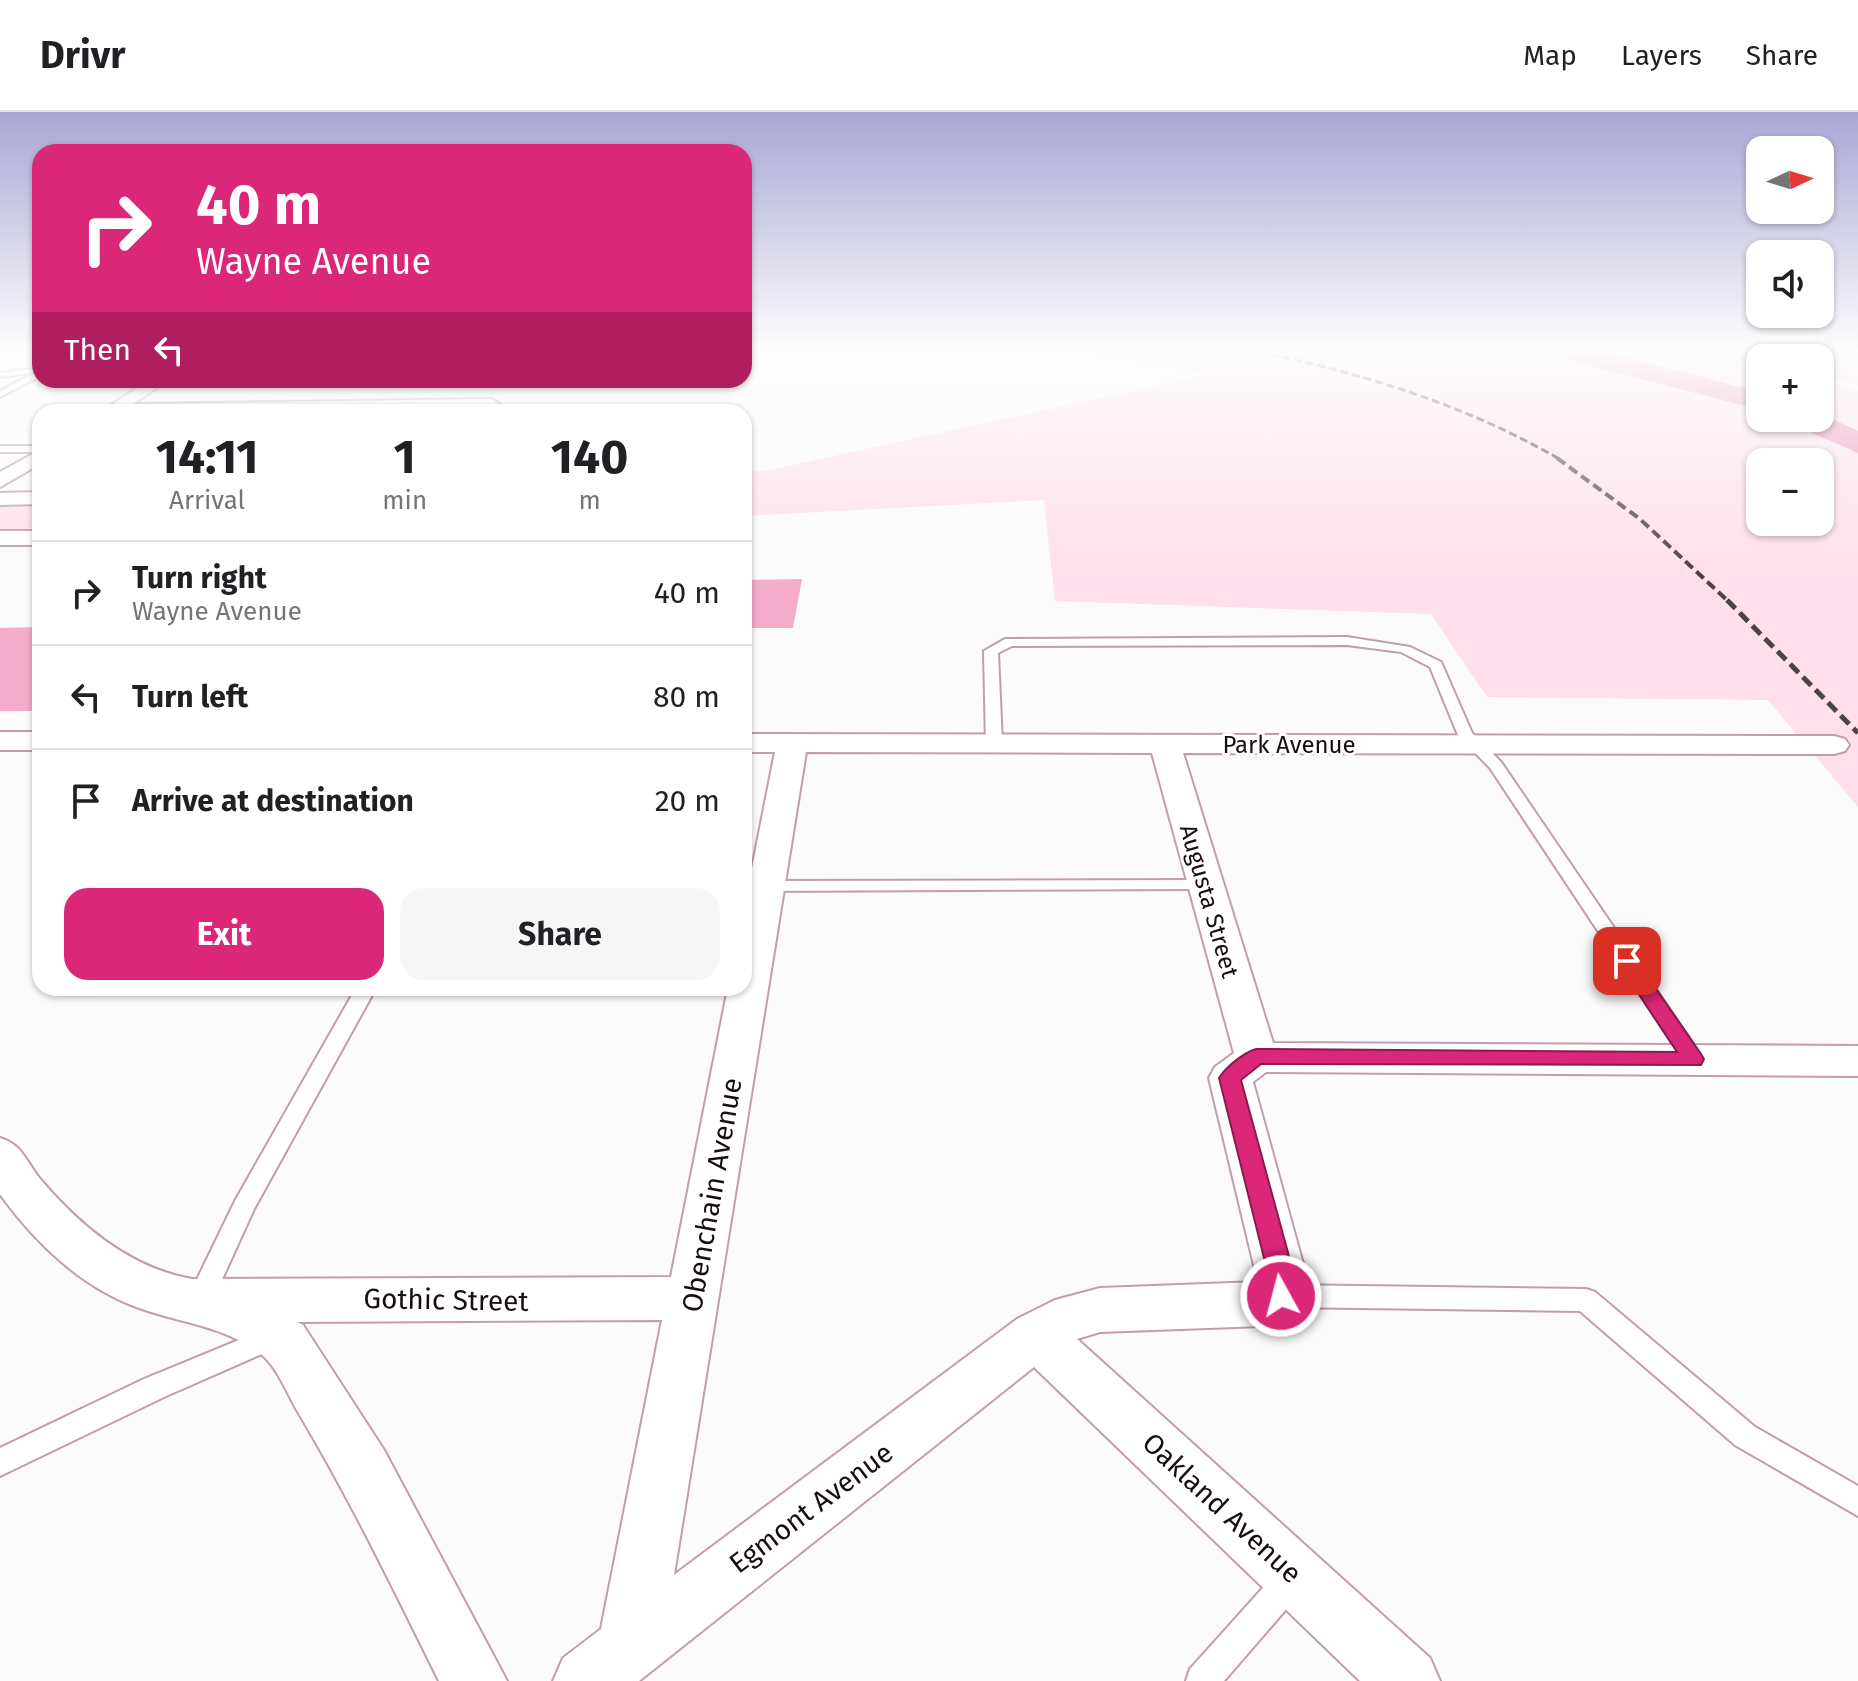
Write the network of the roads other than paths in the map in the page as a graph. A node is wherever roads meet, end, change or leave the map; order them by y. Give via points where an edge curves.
1 (0, 449) edge
2 (32, 449) edge
3 (32, 461) edge
4 (0, 481) edge
5 (32, 498) edge
6 (0, 499) edge
7 (0, 538) edge
8 (32, 538) edge
9 (0, 741) edge
10 (32, 741) edge
11 (752, 743) edge
12 (792, 743) junction
13 (994, 744) junction
14 (1165, 744) junction
15 (1478, 745) junction
16 (1834, 745) dead end
17 (756, 885) edge
18 (1204, 885) junction
19 (752, 911) edge
20 (362, 996) edge
21 (739, 996) edge
22 (1256, 1057) junction
23 (1693, 1059) junction
24 (1858, 1061) edge
25 (0, 1155) edge
26 (1281, 1296) junction
27 (693, 1298) junction
28 (199, 1303) junction
29 (1036, 1335) junction
30 (275, 1336) junction
31 (0, 1462) edge
32 (1858, 1502) edge
33 (1294, 1576) junction
34 (630, 1646) junction
35 (474, 1681) edge
36 (586, 1681) edge
37 (1202, 1681) edge
38 (1407, 1681) edge

1 - 2 lane
3 - 4 street
5 - 6 street
7 - 8 street
9 - 10 street
11 - 12 street, Park Avenue
12 - 13 street, Park Avenue
12 - 17 street, Obenchain Avenue
13 - 14 street, Park Avenue
13 - 15 lane via 990,659 998,645 1036,640 1295,640 1374,643 1427,658 1436,665 1465,735
14 - 15 street, Park Avenue
14 - 18 street, Augusta Street
15 - 16 street, Park Avenue
15 - 23 lane
17 - 18 lane
17 - 19 street, Obenchain Avenue
18 - 22 street, Augusta Street
20 - 28 lane via 243,1208
21 - 27 street, Obenchain Avenue
22 - 23 street
22 - 26 street via 1230,1078 1283,1282
23 - 24 street
25 - 28 street, Gothic Street via 40,1210 94,1261 142,1289
26 - 29 street, Egmont Avenue via 1262,1304 1100,1310 1073,1316
26 - 32 lane via 1586,1300 1745,1436
27 - 28 street, Gothic Street
27 - 34 street, Obenchain Avenue
28 - 30 street, Gothic Street via 246,1317
29 - 33 street, Oakland Avenue
29 - 34 street, Egmont Avenue
30 - 31 lane
30 - 35 street, Gothic Street via 284,1341 364,1469
33 - 37 lane
33 - 38 street, Oakland Avenue
34 - 36 street, Egmont Avenue

